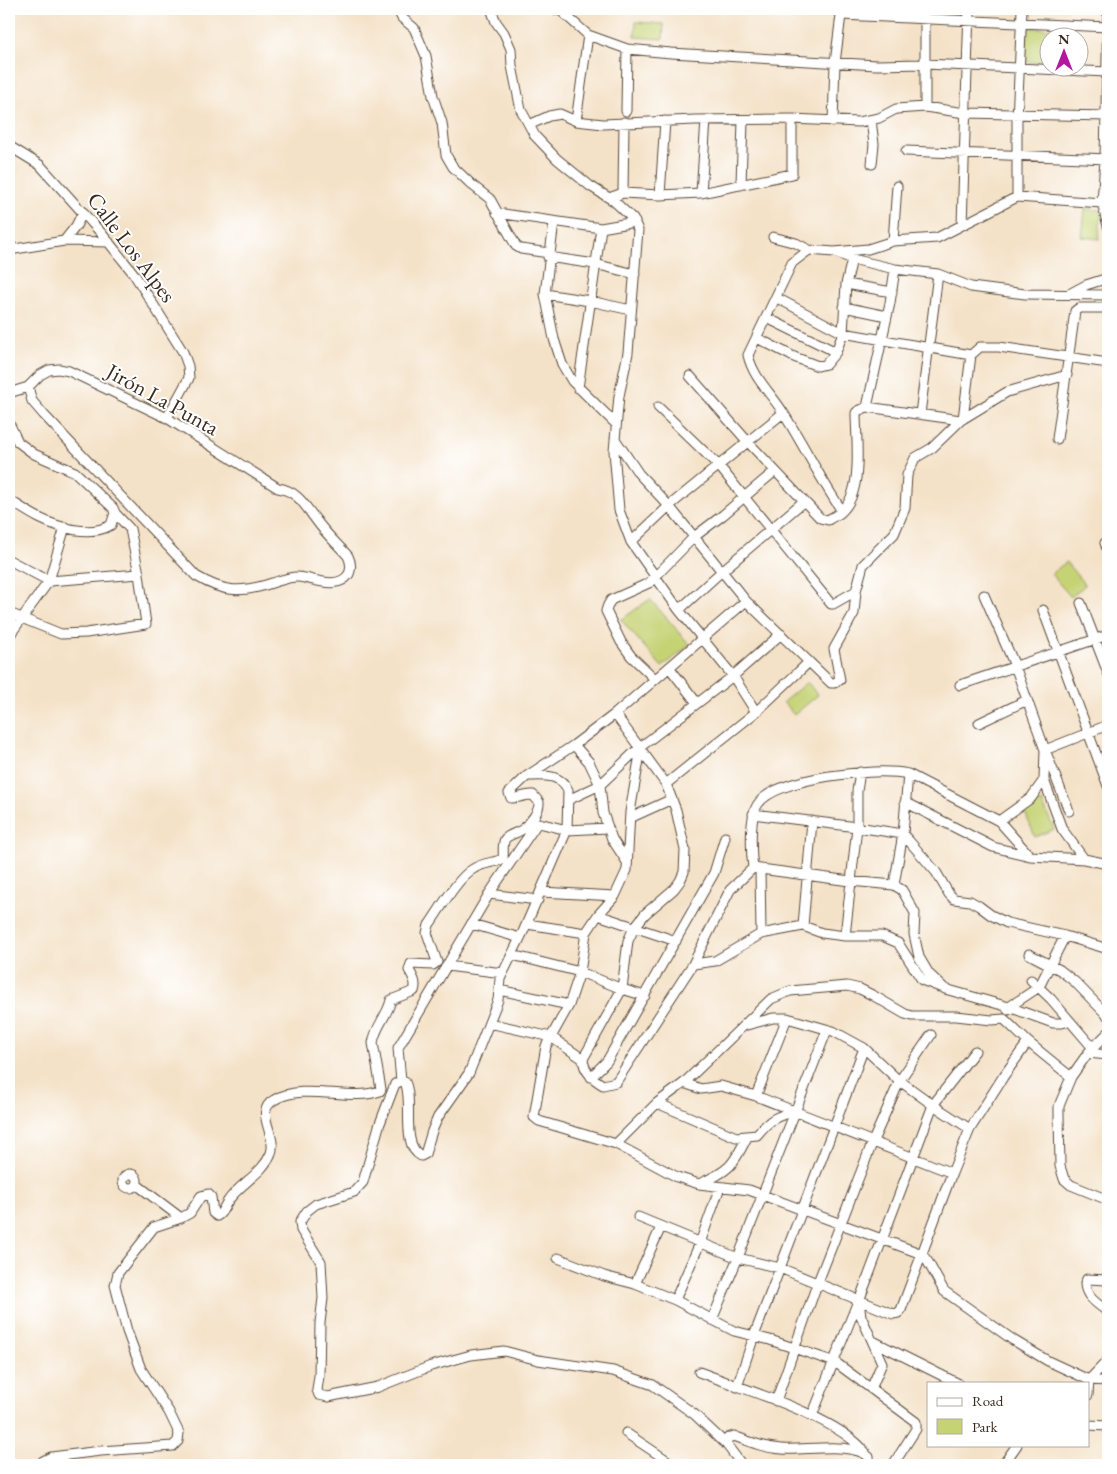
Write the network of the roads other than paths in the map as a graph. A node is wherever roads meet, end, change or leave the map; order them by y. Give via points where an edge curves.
1 (397, 9) edge
2 (491, 9) edge
3 (555, 9) edge
4 (969, 9) edge
5 (1022, 9) edge
6 (1108, 9) edge
7 (840, 12) edge
8 (925, 18) junction
9 (968, 21) junction
10 (1021, 24) junction
11 (1066, 25) junction
12 (1108, 27) edge
13 (1066, 28) edge
14 (588, 35) junction
15 (627, 48) junction
16 (835, 63) junction
17 (924, 64) junction
18 (967, 66) junction
19 (1019, 69) junction
20 (1040, 69) edge
21 (1090, 71) edge
22 (1108, 72) edge
23 (924, 107) junction
24 (626, 111) dead end
25 (965, 113) junction
26 (1018, 114) junction
27 (1107, 116) edge
28 (792, 119) junction
29 (706, 120) junction
30 (743, 120) junction
31 (871, 120) junction
32 (576, 121) junction
33 (665, 121) junction
34 (624, 122) junction
35 (834, 122) junction
36 (529, 125) junction
37 (9, 146) edge
38 (906, 151) dead end
39 (964, 154) junction
40 (1017, 156) junction
41 (1107, 159) edge
42 (872, 164) dead end
43 (741, 185) junction
44 (897, 186) dead end
45 (623, 193) junction
46 (701, 193) junction
47 (660, 195) junction
48 (1017, 197) junction
49 (609, 198) junction
50 (1102, 203) junction
51 (83, 212) junction
52 (497, 213) junction
53 (554, 222) junction
54 (635, 222) junction
55 (962, 225) junction
56 (1108, 226) edge
57 (601, 228) junction
58 (773, 238) dead end
59 (64, 241) junction
60 (893, 241) junction
61 (109, 242) junction
62 (9, 250) edge
63 (809, 250) junction
64 (834, 252) junction
65 (549, 255) junction
66 (852, 259) junction
67 (595, 264) junction
68 (894, 269) junction
69 (635, 274) junction
70 (938, 274) junction
71 (1108, 278) edge
72 (846, 284) junction
73 (892, 292) junction
74 (545, 294) junction
75 (1066, 295) junction
76 (1108, 295) edge
77 (776, 298) junction
78 (590, 301) junction
79 (844, 307) junction
80 (1108, 308) edge
81 (631, 310) junction
82 (887, 316) junction
83 (767, 318) junction
84 (843, 333) junction
85 (757, 338) junction
86 (882, 340) junction
87 (929, 348) junction
88 (836, 352) junction
89 (971, 355) junction
90 (1069, 356) junction
91 (1108, 364) edge
92 (1067, 374) junction
93 (690, 376) dead end
94 (28, 387) junction
95 (578, 388) junction
96 (9, 392) edge
97 (658, 407) dead end
98 (867, 407) junction
99 (783, 413) junction
100 (920, 414) junction
101 (166, 418) junction
102 (962, 420) junction
103 (9, 423) edge
104 (616, 424) junction
105 (9, 438) edge
106 (615, 439) junction
107 (1057, 440) dead end
108 (18, 442) junction
109 (748, 442) junction
110 (719, 466) junction
111 (775, 471) junction
112 (744, 496) junction
113 (9, 500) edge
114 (804, 501) junction
115 (669, 506) junction
116 (842, 511) junction
117 (115, 513) junction
118 (65, 527) junction
119 (770, 529) junction
120 (694, 537) junction
121 (631, 542) junction
122 (9, 560) edge
123 (722, 571) junction
124 (139, 574) junction
125 (656, 577) junction
126 (49, 581) junction
127 (856, 591) junction
128 (984, 595) dead end
129 (746, 600) junction
130 (1081, 603) dead end
131 (680, 610) junction
132 (1043, 610) dead end
133 (9, 613) edge
134 (21, 619) junction
135 (781, 634) junction
136 (1108, 635) edge
137 (9, 636) edge
138 (703, 639) junction
139 (1095, 639) junction
140 (1058, 652) junction
141 (809, 662) junction
142 (1015, 666) junction
143 (669, 667) junction
144 (1108, 673) edge
145 (733, 676) junction
146 (655, 679) junction
147 (960, 684) dead end
148 (1027, 700) junction
149 (698, 703) junction
150 (756, 712) junction
151 (615, 714) junction
152 (979, 723) dead end
153 (1108, 725) edge
154 (1089, 732) junction
155 (574, 745) junction
156 (639, 748) junction
157 (1045, 750) junction
158 (860, 772) junction
159 (908, 774) junction
160 (527, 776) junction
161 (1044, 780) junction
162 (666, 784) junction
163 (600, 785) junction
164 (1108, 786) edge
165 (672, 799) junction
166 (568, 800) junction
167 (906, 802) junction
168 (1069, 811) dead end
169 (753, 814) junction
170 (630, 818) junction
171 (812, 821) junction
172 (999, 821) junction
173 (857, 827) junction
174 (608, 828) junction
175 (567, 830) junction
176 (903, 834) junction
177 (725, 837) dead end
178 (1030, 856) junction
179 (1084, 859) junction
180 (627, 862) junction
181 (1108, 864) edge
182 (756, 868) junction
183 (808, 876) junction
184 (850, 881) junction
185 (894, 885) junction
186 (489, 894) junction
187 (539, 896) junction
188 (615, 896) junction
189 (598, 915) junction
190 (472, 924) junction
191 (527, 924) junction
192 (803, 926) junction
193 (634, 928) junction
194 (586, 933) junction
195 (761, 934) junction
196 (845, 936) junction
197 (1065, 936) junction
198 (520, 938) junction
199 (676, 941) junction
200 (1108, 949) edge
201 (512, 954) junction
202 (1029, 954) dead end
203 (693, 964) junction
204 (447, 966) junction
205 (1051, 966) junction
206 (580, 972) junction
207 (503, 973) junction
208 (1031, 980) dead end
209 (1039, 987) junction
210 (622, 989) junction
211 (945, 989) junction
212 (499, 990) junction
213 (645, 996) junction
214 (569, 1005) junction
215 (1009, 1006) junction
216 (1108, 1016) edge
217 (787, 1018) junction
218 (1004, 1019) junction
219 (1069, 1021) junction
220 (489, 1023) junction
221 (741, 1027) junction
222 (827, 1030) junction
223 (1108, 1033) edge
224 (931, 1035) dead end
225 (551, 1037) junction
226 (1028, 1042) junction
227 (864, 1048) junction
228 (1090, 1050) junction
229 (975, 1051) dead end
230 (1108, 1055) edge
231 (583, 1059) junction
232 (1071, 1076) junction
233 (591, 1078) junction
234 (900, 1080) junction
235 (401, 1081) junction
236 (684, 1083) junction
237 (756, 1096) junction
238 (657, 1103) junction
239 (934, 1105) junction
240 (796, 1111) junction
241 (834, 1126) junction
242 (970, 1129) junction
243 (747, 1137) junction
244 (872, 1141) junction
245 (616, 1144) junction
246 (914, 1158) junction
247 (952, 1173) junction
248 (136, 1184) dead end
249 (698, 1184) junction
250 (720, 1187) junction
251 (762, 1195) junction
252 (1108, 1200) edge
253 (802, 1209) junction
254 (638, 1217) dead end
255 (181, 1218) junction
256 (841, 1224) junction
257 (661, 1226) junction
258 (882, 1239) junction
259 (700, 1243) junction
260 (922, 1254) junction
261 (558, 1258) dead end
262 (738, 1258) junction
263 (780, 1268) junction
264 (1108, 1280) edge
265 (818, 1282) junction
266 (635, 1284) junction
267 (675, 1300) junction
268 (858, 1301) junction
269 (1108, 1312) edge
270 (712, 1320) junction
271 (754, 1336) junction
272 (873, 1341) junction
273 (795, 1348) junction
274 (1108, 1360) edge
275 (835, 1362) junction
276 (699, 1372) dead end
277 (1089, 1380) junction
278 (1108, 1381) edge
279 (955, 1382) edge
280 (737, 1386) junction
281 (871, 1389) junction
282 (776, 1402) junction
283 (812, 1416) junction
284 (1090, 1425) edge
285 (1108, 1426) edge
286 (626, 1433) dead end
287 (726, 1444) junction
288 (1016, 1446) edge
289 (865, 1453) junction
290 (41, 1465) edge
291 (674, 1465) edge
292 (742, 1465) edge
293 (870, 1465) edge
294 (893, 1465) edge
295 (1003, 1465) edge

1 - 52 street via 414,28 426,56 446,155 453,167 490,198
2 - 36 street via 511,49 521,110
3 - 14 street
4 - 9 street
5 - 10 street
6 - 12 street
7 - 8 street
7 - 16 street
8 - 9 street
8 - 17 street
9 - 10 street
9 - 18 street
10 - 11 street
10 - 19 street
11 - 12 street
11 - 13 street
12 - 22 street
14 - 15 street
14 - 32 street
15 - 16 street
15 - 24 street
16 - 17 street
16 - 35 street
17 - 18 street
17 - 23 street
18 - 19 street
18 - 25 street
19 - 20 street
19 - 26 street
21 - 22 street
22 - 27 street
23 - 25 street
23 - 31 street via 896,109
25 - 26 street
25 - 39 street
26 - 27 street
26 - 40 street
27 - 41 street
28 - 30 street
28 - 35 street
28 - 43 street via 792,174
29 - 30 street
29 - 33 street
29 - 46 street
30 - 43 street
31 - 35 street
31 - 42 street
32 - 34 street
32 - 36 street via 560,114
33 - 34 street
33 - 47 street
34 - 45 street
36 - 49 street via 557,159
37 - 51 street, Calle Los Alpes via 40,165
38 - 39 street
39 - 40 street
39 - 55 street
40 - 41 street
40 - 48 street
41 - 50 street
43 - 46 street
44 - 60 street
45 - 47 street
45 - 49 street
46 - 47 street
48 - 50 street
48 - 55 street
49 - 54 street
50 - 56 street
51 - 59 street
51 - 61 street, Calle Los Alpes
52 - 53 street
52 - 65 street via 516,246
53 - 57 street
53 - 65 street
54 - 57 street
54 - 69 street via 638,230
55 - 60 street via 937,238
57 - 67 street
58 - 63 street via 796,243
59 - 61 street
59 - 62 street
60 - 64 street
61 - 101 street, Calle Los Alpes via 134,274 183,352 188,366 189,378
63 - 64 street
63 - 77 street via 792,263
64 - 66 street
65 - 67 street
65 - 74 street
66 - 68 street
66 - 72 street
67 - 69 street
67 - 78 street
68 - 70 street
68 - 73 street
69 - 81 street
70 - 75 street via 971,287
70 - 87 street
71 - 75 street
72 - 73 street
72 - 79 street
73 - 82 street
74 - 78 street
74 - 95 street via 562,364
75 - 76 street
77 - 83 street
77 - 84 street
78 - 81 street
78 - 95 street
79 - 82 street
79 - 84 street
80 - 90 street via 1076,309
81 - 104 street via 628,353
82 - 86 street
83 - 85 street
83 - 88 street
84 - 86 street
84 - 88 street
85 - 88 street via 818,366 826,364
85 - 99 street via 748,355 750,364
86 - 87 street
86 - 98 street
87 - 89 street
87 - 100 street
89 - 90 street via 980,347 1000,346
89 - 102 street
90 - 91 street
90 - 92 street
92 - 102 street via 1008,392
92 - 107 street
93 - 109 street
94 - 96 street
94 - 101 street, Jirón La Punta via 49,370 69,371
94 - 101 street, Jirón La Punta via 32,400 44,416 196,576 209,584 241,591 289,578 326,583 340,581 348,575 351,567 348,556 298,496 278,488
95 - 104 street
97 - 110 street
98 - 100 street
98 - 116 street via 856,413 856,485
99 - 109 street
99 - 116 street
100 - 102 street
102 - 127 street via 932,448 915,458 907,475 905,508 894,534 863,566
103 - 108 street
104 - 106 street
105 - 108 street
106 - 115 street via 639,474
106 - 121 street via 619,510
108 - 117 street via 34,454 75,472
109 - 110 street
109 - 111 street
110 - 112 street
110 - 115 street
111 - 112 street
111 - 114 street
112 - 119 street
112 - 120 street
113 - 118 street via 40,518
114 - 116 street via 820,518 828,520
114 - 119 street
115 - 120 street
115 - 121 street
117 - 118 street via 111,525 105,529
117 - 124 street via 130,529
118 - 126 street
119 - 123 street
119 - 127 street via 830,604
120 - 123 street
120 - 125 street
121 - 125 street
122 - 126 street
123 - 129 street
123 - 131 street
124 - 126 street
124 - 134 street via 146,624 61,634
125 - 131 street
125 - 146 street via 650,583 611,600 606,611 630,656
126 - 134 street
127 - 141 street via 854,613 834,649 840,680 831,683
128 - 142 street
129 - 135 street
129 - 138 street
130 - 139 street
131 - 138 street
132 - 140 street
133 - 134 street
134 - 137 street
135 - 141 street
135 - 145 street
136 - 139 street
138 - 143 street
138 - 145 street
139 - 140 street
139 - 144 street
140 - 142 street
140 - 154 street
141 - 150 street
142 - 147 street
142 - 148 street
143 - 146 street
143 - 149 street
145 - 149 street
145 - 150 street
146 - 151 street
148 - 152 street
148 - 157 street
149 - 156 street
150 - 162 street
151 - 155 street
151 - 156 street
153 - 154 street
154 - 157 street
154 - 164 street
155 - 160 street
155 - 163 street via 589,762
156 - 162 street
156 - 163 street
156 - 170 street
157 - 161 street
157 - 168 street
158 - 159 street
158 - 169 street via 784,786 762,799
158 - 173 street
159 - 167 street
159 - 172 street
160 - 166 street via 544,775 562,781 568,790
160 - 255 street via 509,792 509,796 516,799 533,795 539,806 523,829 506,838 503,859 483,864 462,877 427,929 436,964 411,964 409,970 416,986 414,991 391,1000 374,1036 380,1091 359,1094 292,1093 272,1100 265,1118 272,1151 261,1169 229,1200 221,1214 213,1213 212,1197 208,1194 201,1196 190,1213
161 - 172 street via 1031,798
161 - 179 street via 1062,829
162 - 165 street
163 - 166 street
163 - 174 street
165 - 170 street
165 - 193 street via 685,850 684,872 674,889
166 - 175 street
167 - 176 street
167 - 178 street via 993,848
169 - 171 street
169 - 182 street via 751,856
170 - 180 street
171 - 173 street
171 - 183 street
172 - 178 street
173 - 176 street
173 - 184 street
174 - 175 street
174 - 180 street
175 - 186 street via 536,825
175 - 187 street
176 - 185 street
176 - 197 street via 936,872 954,899 970,901 1007,923
177 - 199 street via 714,873
178 - 179 street
179 - 181 street
180 - 188 street
182 - 183 street
182 - 195 street
182 - 203 street via 730,890
183 - 184 street
183 - 192 street
184 - 185 street
184 - 196 street
185 - 211 street via 902,890 915,913 914,934 919,957 929,974
186 - 187 street
186 - 190 street
187 - 188 street
187 - 191 street
188 - 189 street
189 - 193 street
189 - 194 street
190 - 198 street
190 - 204 street
191 - 194 street
191 - 198 street
192 - 195 street
192 - 196 street
193 - 199 street
193 - 210 street via 628,941
194 - 206 street
195 - 203 street via 716,961
196 - 211 street via 882,936 898,943 922,980
197 - 200 street
197 - 205 street
198 - 201 street
199 - 213 street
201 - 206 street
201 - 207 street
202 - 205 street
203 - 233 street via 616,1082 603,1085
204 - 207 street
204 - 235 street via 398,1048
205 - 209 street
205 - 216 street via 1075,982
206 - 210 street
206 - 214 street
207 - 212 street
208 - 209 street
209 - 215 street
209 - 219 street
210 - 213 street
210 - 231 street
211 - 215 street
212 - 214 street
212 - 220 street
213 - 233 street via 607,1061
214 - 225 street
215 - 218 street
215 - 219 street via 1053,1022
217 - 221 street via 773,1018
217 - 222 street
217 - 237 street
218 - 221 street via 912,1016 860,989 847,986 790,991 771,999
218 - 226 street
219 - 228 street
220 - 225 street
220 - 235 street via 469,1073 438,1117 425,1154 420,1156 409,1134 409,1094 405,1082
221 - 236 street
222 - 227 street
222 - 240 street
223 - 228 street
224 - 234 street
225 - 231 street
225 - 245 street via 546,1046 534,1117
226 - 232 street
226 - 242 street
227 - 234 street
227 - 241 street
228 - 230 street
228 - 232 street
229 - 239 street
231 - 233 street via 583,1066
232 - 252 street via 1059,1109 1061,1171 1068,1183
234 - 239 street
234 - 244 street
235 - 287 street via 395,1084 379,1126 363,1182 354,1192 316,1204 306,1211 300,1222 301,1230 321,1262 323,1298 319,1395 328,1397 378,1387 431,1366 504,1351 538,1360 613,1371 653,1385 694,1414
236 - 237 street via 701,1089 721,1086
236 - 238 street
237 - 240 street
238 - 243 street via 736,1137
238 - 245 street
239 - 242 street
239 - 246 street
240 - 241 street
240 - 243 street via 776,1116 757,1134
240 - 251 street
241 - 244 street
241 - 253 street
242 - 247 street
243 - 249 street via 735,1160 719,1175
244 - 246 street
244 - 256 street
245 - 249 street via 677,1177
246 - 247 street
246 - 258 street
247 - 260 street
248 - 255 street
249 - 250 street
250 - 251 street
250 - 259 street
251 - 253 street
251 - 262 street
253 - 256 street
253 - 263 street
254 - 257 street
255 - 290 street via 154,1227 118,1273 115,1285 141,1369 169,1412 179,1432 178,1442 173,1446 51,1457
256 - 258 street
256 - 265 street
257 - 259 street
257 - 266 street
258 - 260 street
258 - 268 street
259 - 262 street
259 - 267 street
260 - 268 street via 898,1313
260 - 277 street via 946,1294 1013,1340
261 - 266 street
262 - 263 street
262 - 270 street
263 - 265 street
263 - 271 street
264 - 269 street via 1084,1283 1089,1296
265 - 268 street
265 - 273 street
266 - 267 street
267 - 270 street
268 - 272 street
268 - 275 street
270 - 271 street
271 - 273 street
271 - 280 street
272 - 279 street
272 - 281 street via 882,1363
273 - 275 street
273 - 282 street
274 - 277 street
275 - 281 street
275 - 283 street
276 - 280 street
277 - 278 street
280 - 282 street
281 - 294 street via 916,1422 916,1429
282 - 283 street
283 - 289 street via 858,1443
284 - 285 street
286 - 291 street
287 - 289 street via 728,1438 734,1436 782,1449 853,1449
287 - 292 street
288 - 295 street
289 - 293 street

